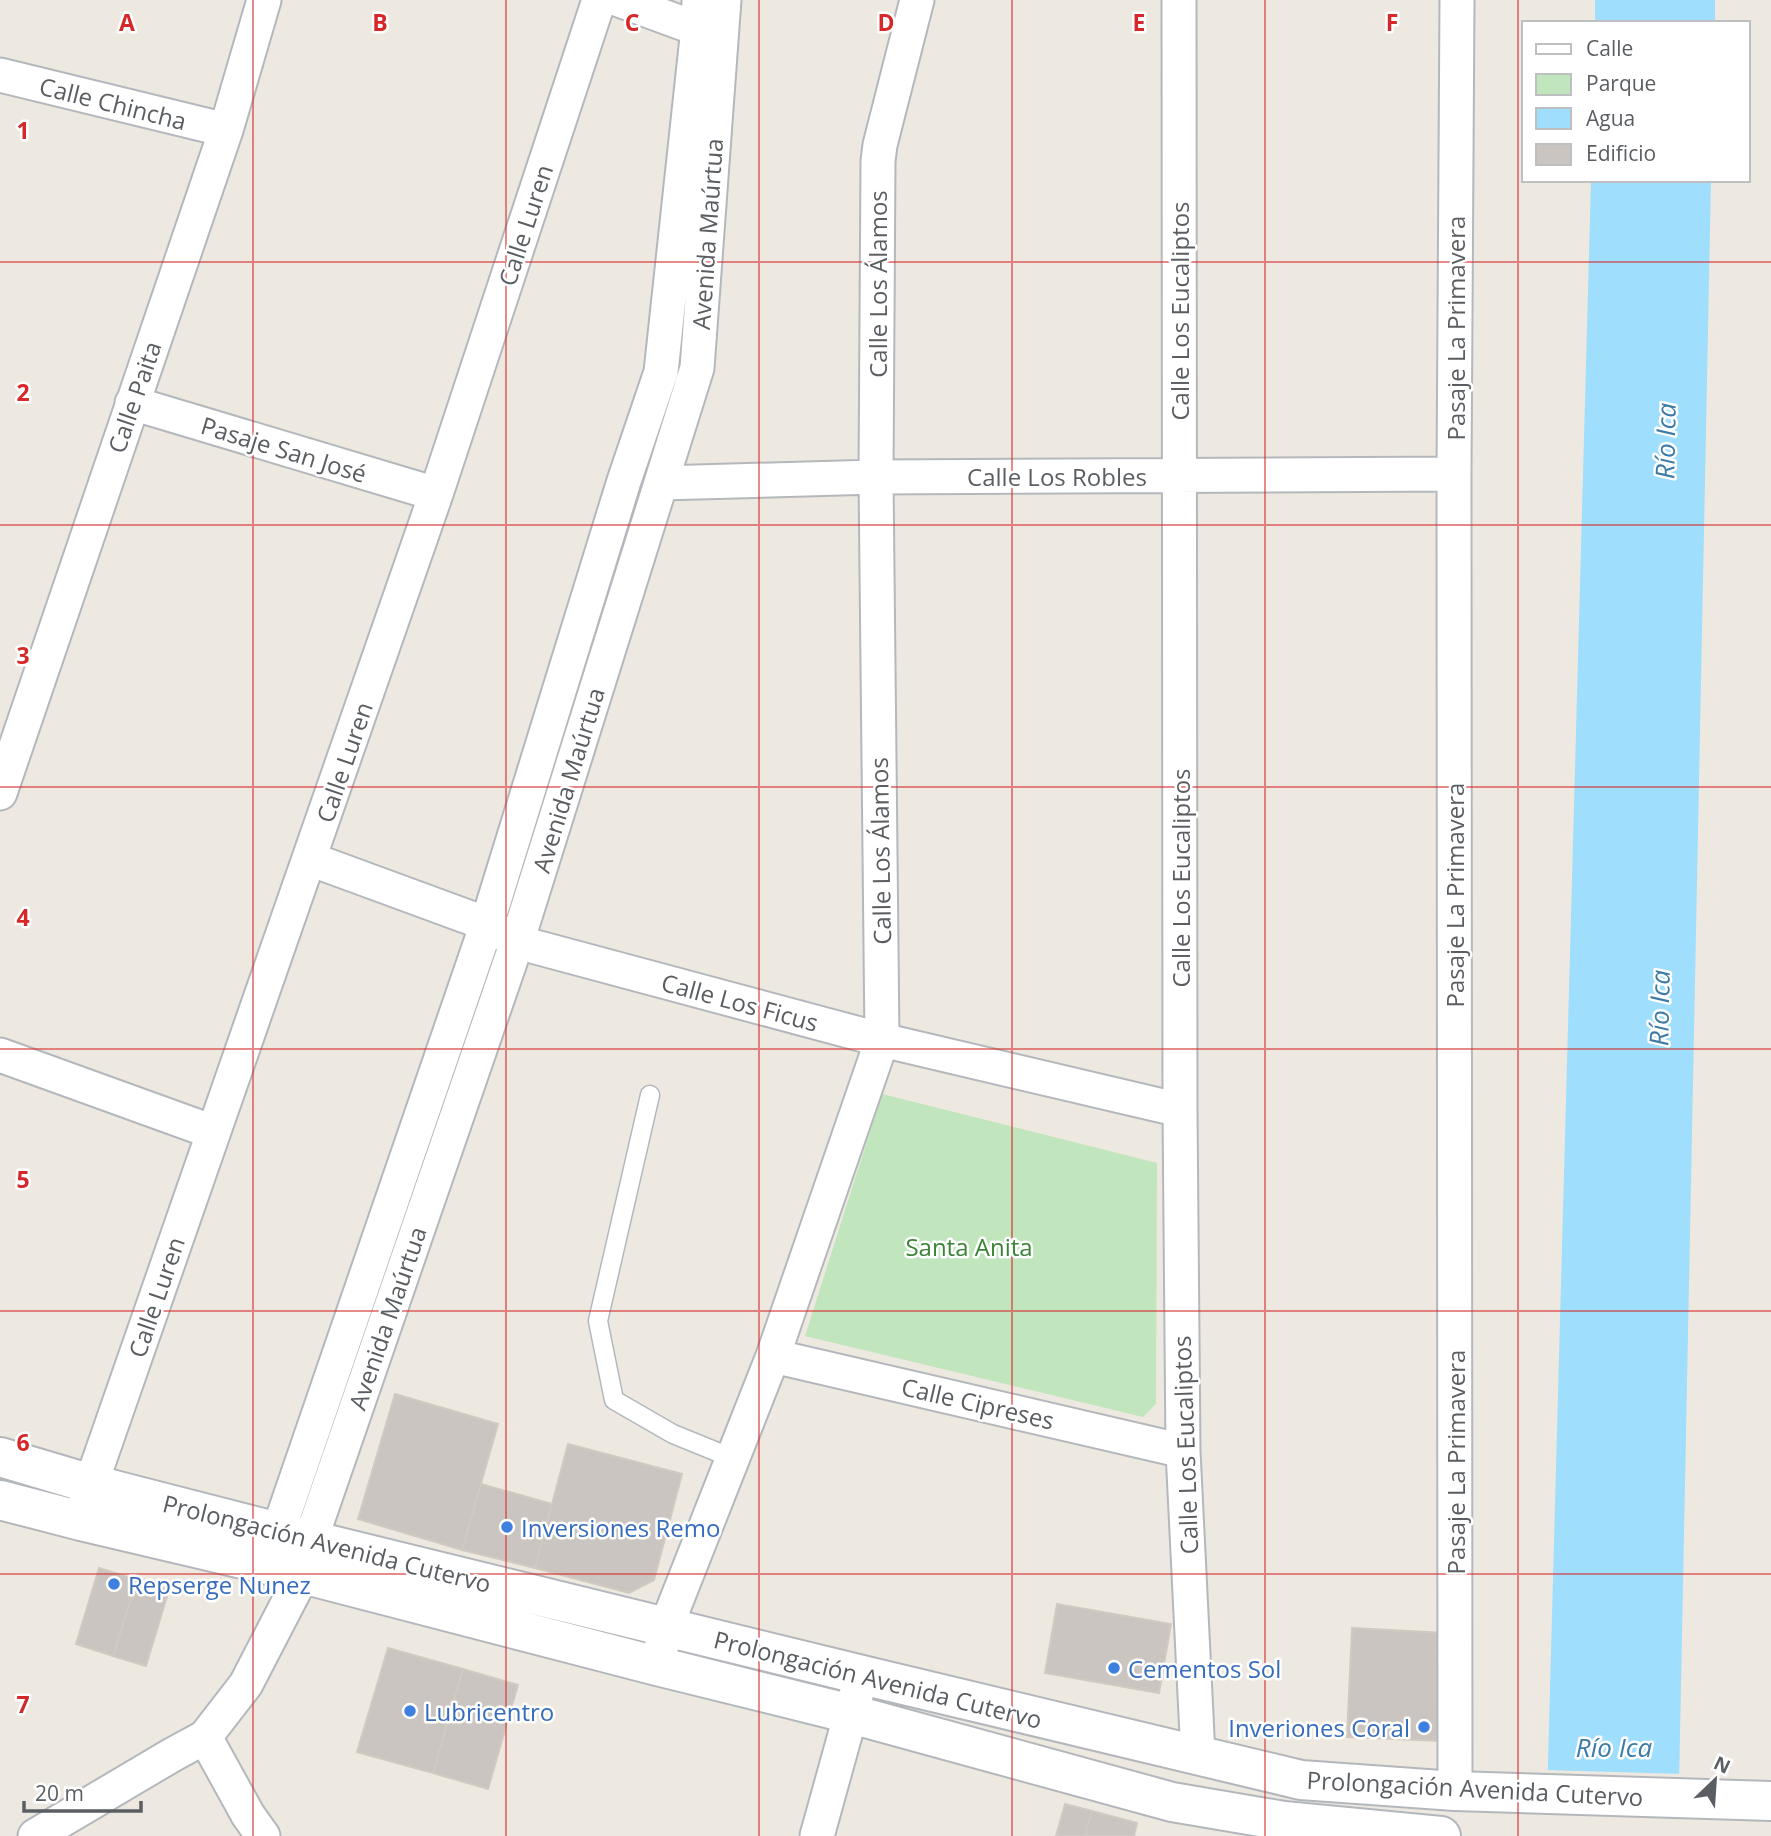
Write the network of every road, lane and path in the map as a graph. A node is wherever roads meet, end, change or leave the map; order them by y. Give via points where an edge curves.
1 (264, 0) edge
2 (599, 0) edge
3 (619, 0) edge
4 (724, 0) edge
5 (917, 0) edge
6 (1179, 0) edge
7 (1457, 0) edge
8 (706, 22) edge
9 (0, 75) edge
10 (226, 130) junction
11 (132, 404) junction
12 (1454, 474) junction
13 (1179, 476) junction
14 (876, 477) junction
15 (661, 483) junction
16 (436, 494) junction
17 (0, 793) edge
18 (310, 859) junction
19 (486, 924) junction
20 (517, 942) junction
21 (882, 1040) junction
22 (0, 1055) edge
23 (650, 1095) dead end
24 (1180, 1110) junction
25 (213, 1132) junction
26 (773, 1356) junction
27 (1183, 1451) junction
28 (0, 1457) edge
29 (732, 1458) junction
30 (91, 1483) junction
31 (0, 1500) edge
32 (81, 1521) junction
33 (291, 1553) junction
34 (666, 1627) junction
35 (657, 1666) junction
36 (862, 1675) junction
37 (851, 1714) junction
38 (205, 1737) junction
39 (1198, 1756) junction
40 (1472, 1791) junction
41 (1764, 1801) edge
42 (35, 1836) edge
43 (263, 1836) edge
44 (817, 1836) edge
45 (1441, 1836) edge

1 - 10 street, Calle Paita
2 - 16 street, Calle Luren
3 - 8 street
4 - 8 street, Avenida Maúrtua
5 - 14 street, Calle Los Álamos via 878,161
6 - 13 street, Calle Los Eucaliptos
7 - 12 street, Pasaje La Primavera
8 - 15 street, Avenida Maúrtua via 697,368
8 - 19 street, Avenida Maúrtua via 661,372
9 - 10 street, Calle Chincha
10 - 11 street, Calle Paita
11 - 16 street, Pasaje San José
11 - 17 street, Calle Paita
12 - 13 street, Calle Los Robles
12 - 40 street, Pasaje La Primavera
13 - 14 street, Calle Los Robles
13 - 24 street, Calle Los Eucaliptos
14 - 15 street, Calle Los Robles
14 - 21 street, Calle Los Álamos
15 - 20 street, Avenida Maúrtua
16 - 18 street, Calle Luren
18 - 19 street, Calle Los Ficus
18 - 25 street, Calle Luren
19 - 20 street, Calle Los Ficus
19 - 33 street, Avenida Maúrtua
20 - 21 street, Calle Los Ficus
20 - 33 street, Avenida Maúrtua
21 - 24 street, Calle Los Ficus
21 - 26 street, Calle Los Álamos
22 - 25 street
23 - 29 lane via 598,1321 614,1401 673,1434
24 - 27 street, Calle Los Eucaliptos
25 - 30 street, Calle Luren
26 - 27 street, Calle Cipreses
26 - 29 street, Calle Los Álamos
27 - 39 street, Calle Los Eucaliptos
28 - 30 street, Prolongación Avenida Cutervo
29 - 34 street, Calle Los Álamos
30 - 32 street, Calle Luren
30 - 33 street, Prolongación Avenida Cutervo
31 - 32 street, Prolongación Avenida Cutervo
32 - 33 street, Prolongación Avenida Cutervo
33 - 34 street, Prolongación Avenida Cutervo
33 - 35 street, Prolongación Avenida Cutervo
33 - 38 street via 278,1619 246,1684
34 - 35 street, Calle Los Álamos
34 - 36 street, Prolongación Avenida Cutervo
35 - 37 street, Prolongación Avenida Cutervo
36 - 37 street
36 - 39 street, Prolongación Avenida Cutervo
37 - 44 street
37 - 45 street, Prolongación Avenida Cutervo via 1172,1802 1284,1821
38 - 42 street
38 - 43 street
39 - 40 street, Prolongación Avenida Cutervo via 1301,1780
40 - 41 street, Prolongación Avenida Cutervo

